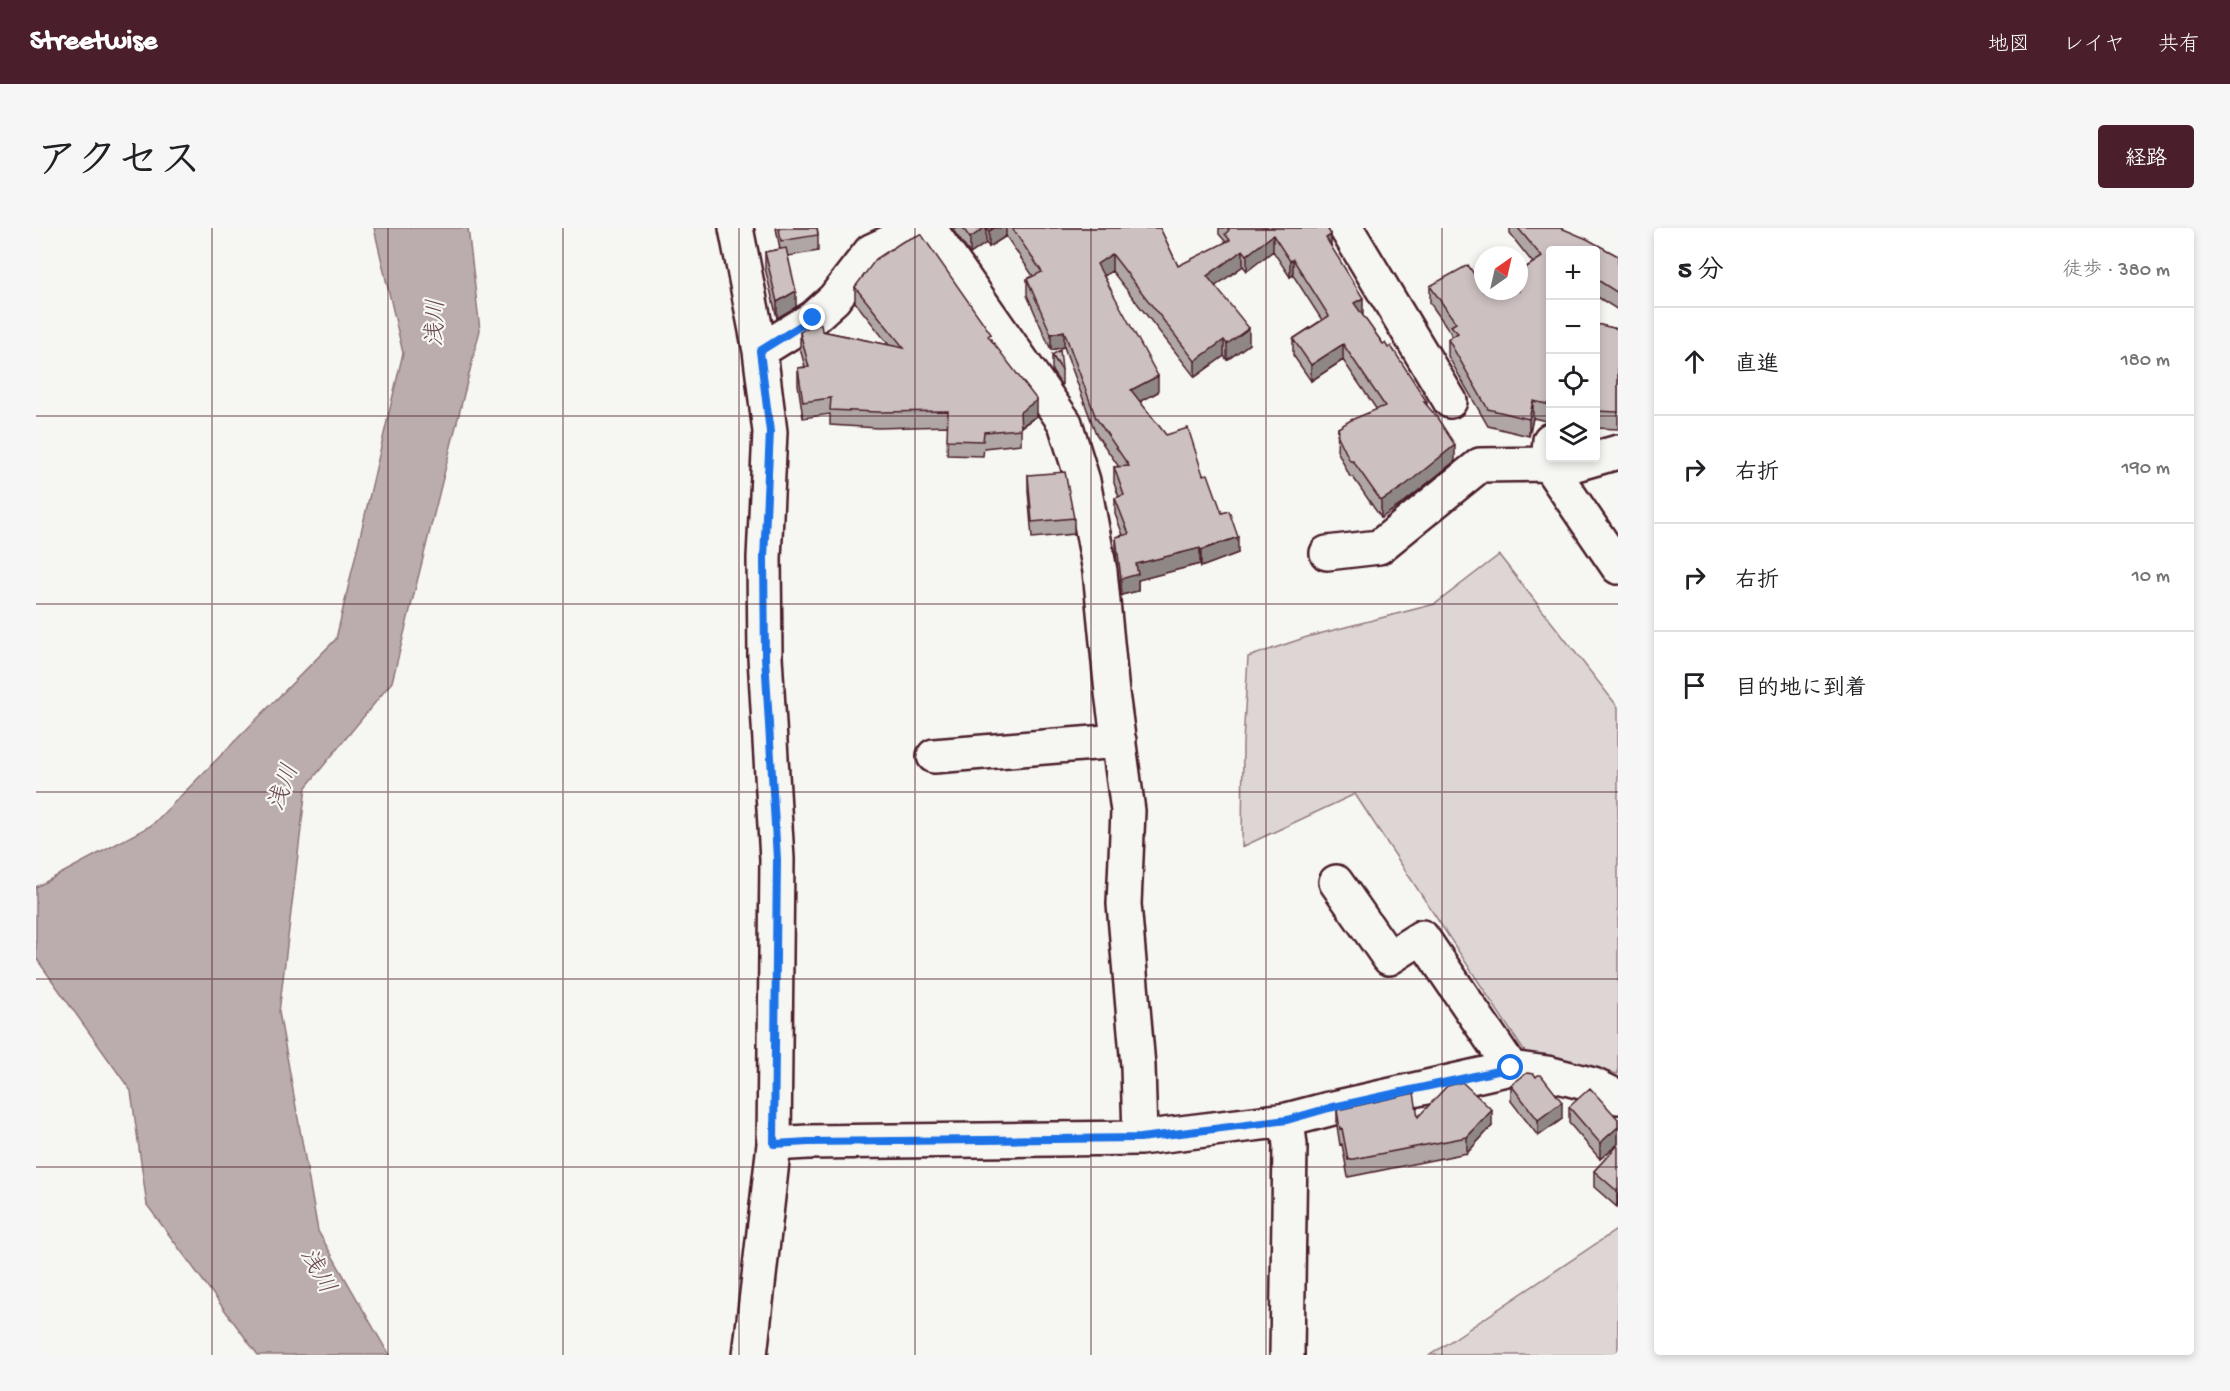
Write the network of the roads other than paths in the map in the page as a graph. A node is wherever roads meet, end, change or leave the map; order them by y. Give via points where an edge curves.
1 (736, 228) edge
2 (921, 228) edge
3 (929, 228) edge
4 (1346, 228) edge
5 (760, 351) junction
6 (1450, 401) dead end
7 (1618, 452) edge
8 (1546, 453) edge
9 (1600, 457) edge
10 (1555, 462) edge
11 (1563, 462) edge
12 (1583, 462) edge
13 (1328, 553) dead end
14 (1618, 567) edge
15 (1119, 741) junction
16 (934, 756) dead end
17 (1336, 882) dead end
18 (1511, 1068) junction
19 (1618, 1097) edge
20 (1287, 1120) junction
21 (1140, 1138) junction
22 (774, 1144) junction
23 (750, 1355) edge
24 (1287, 1355) edge

1 - 5 street
2 - 5 street via 870,251 834,299 813,318
3 - 15 street via 1065,423 1083,481 1100,571
4 - 6 street
5 - 22 street via 770,432 764,646 777,859
7 - 9 street
8 - 13 street via 1480,465 1379,547
10 - 14 street
11 - 12 street via 1569,466
15 - 16 street
15 - 21 street via 1128,811 1124,904
17 - 18 street via 1389,958 1422,937
18 - 19 street via 1593,1085
18 - 20 street
20 - 21 street
20 - 24 street
21 - 22 street
22 - 23 street

